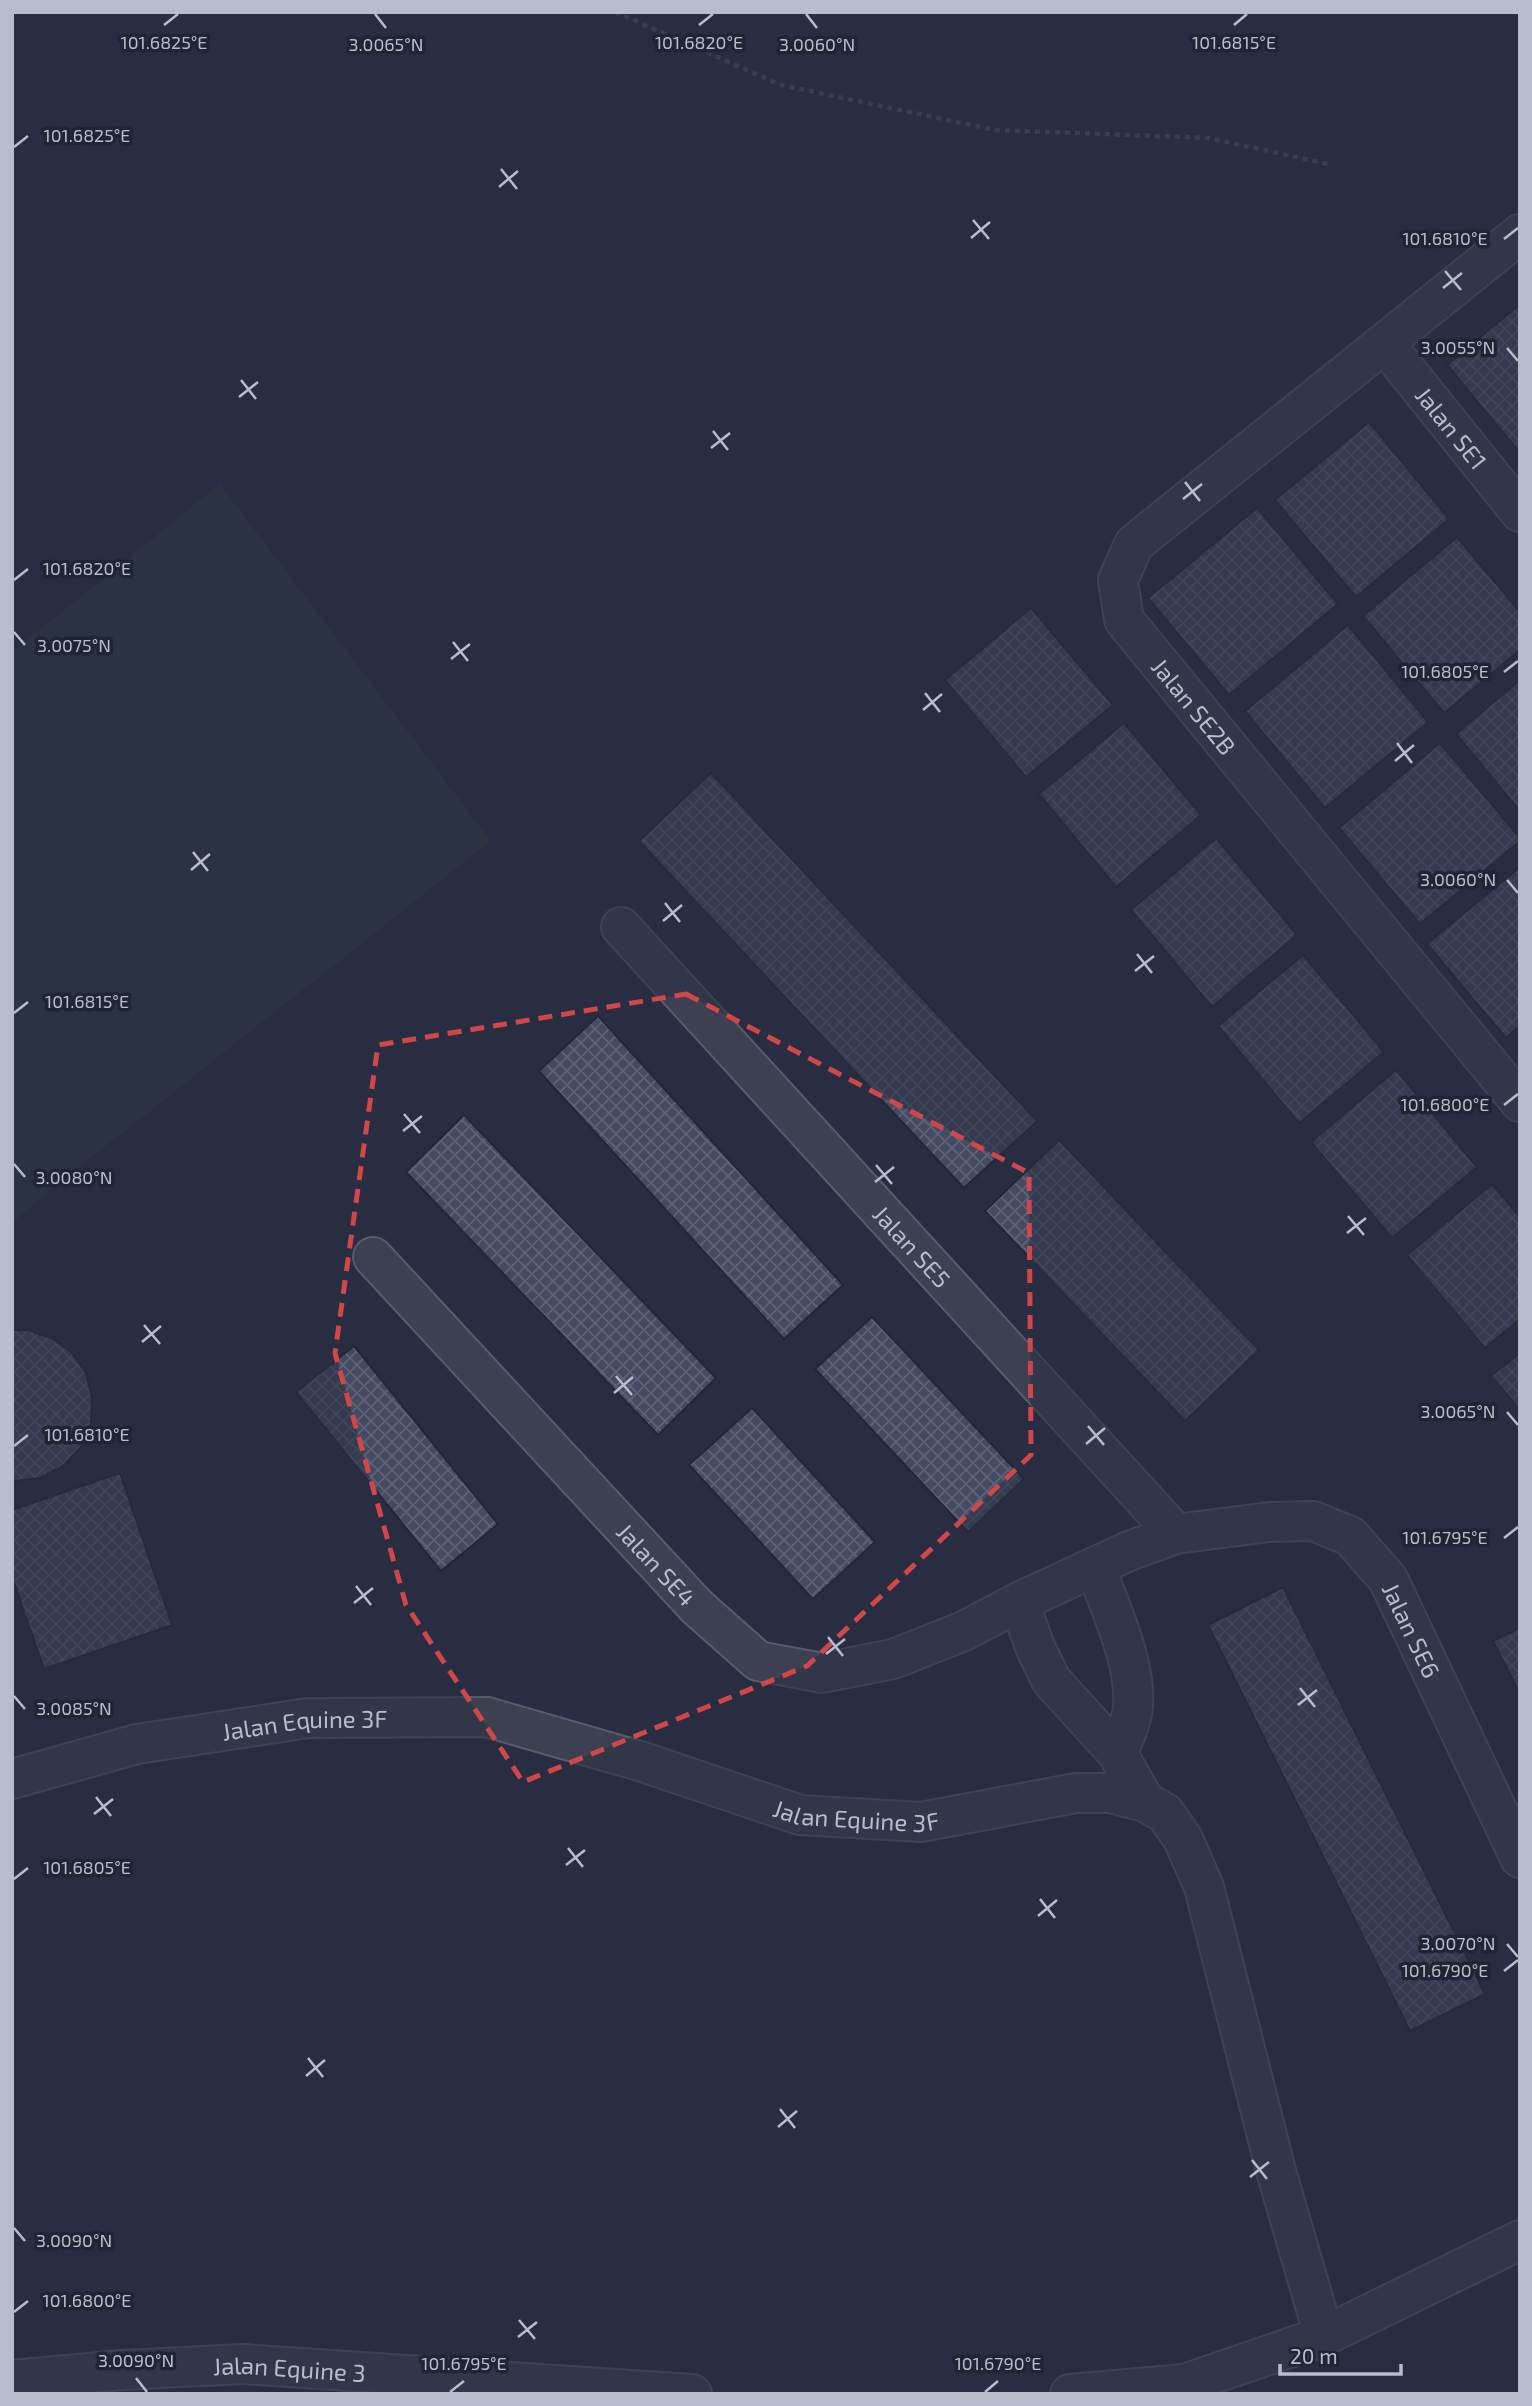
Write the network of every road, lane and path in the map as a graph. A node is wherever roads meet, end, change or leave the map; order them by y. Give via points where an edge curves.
1 (615, 12) edge
2 (1328, 164) dead end
3 (1520, 233) edge
4 (1385, 344) junction
5 (1520, 512) edge
6 (621, 927) dead end
7 (1520, 1102) edge
8 (373, 1257) dead end
9 (1176, 1534) junction
10 (1095, 1567) junction
11 (1019, 1602) junction
12 (1118, 1754) junction
13 (12, 1779) edge
14 (1145, 1802) junction
15 (1520, 1858) edge
16 (1520, 2240) edge
17 (1324, 2336) junction
18 (12, 2381) edge
19 (692, 2394) edge
20 (1070, 2394) edge

1 - 2 path via 781,85 995,130 1209,138
3 - 4 street, Jalan SE2B
4 - 5 street, Jalan SE1
4 - 7 street, Jalan SE2B via 1134,544 1118,580 1124,620
6 - 9 street, Jalan SE5
8 - 11 street, Jalan SE4 via 697,1607 758,1661 822,1673 893,1659 964,1631
9 - 10 street, Jalan SE6
9 - 15 street, Jalan SE6 via 1313,1521 1350,1536 1388,1579
10 - 11 street, Jalan SE6
10 - 12 street via 1123,1644 1133,1689 1132,1715
11 - 12 street via 1051,1680
12 - 14 street
13 - 14 street, Jalan Equine 3F via 137,1744 308,1718 487,1717 643,1762 800,1815 921,1822 1076,1793 1110,1793
14 - 17 street, Jalan Equine 3F via 1165,1813 1204,1887 1276,2171
16 - 17 street
17 - 20 street via 1184,2384
18 - 19 street, Jalan Equine 3 via 243,2364

